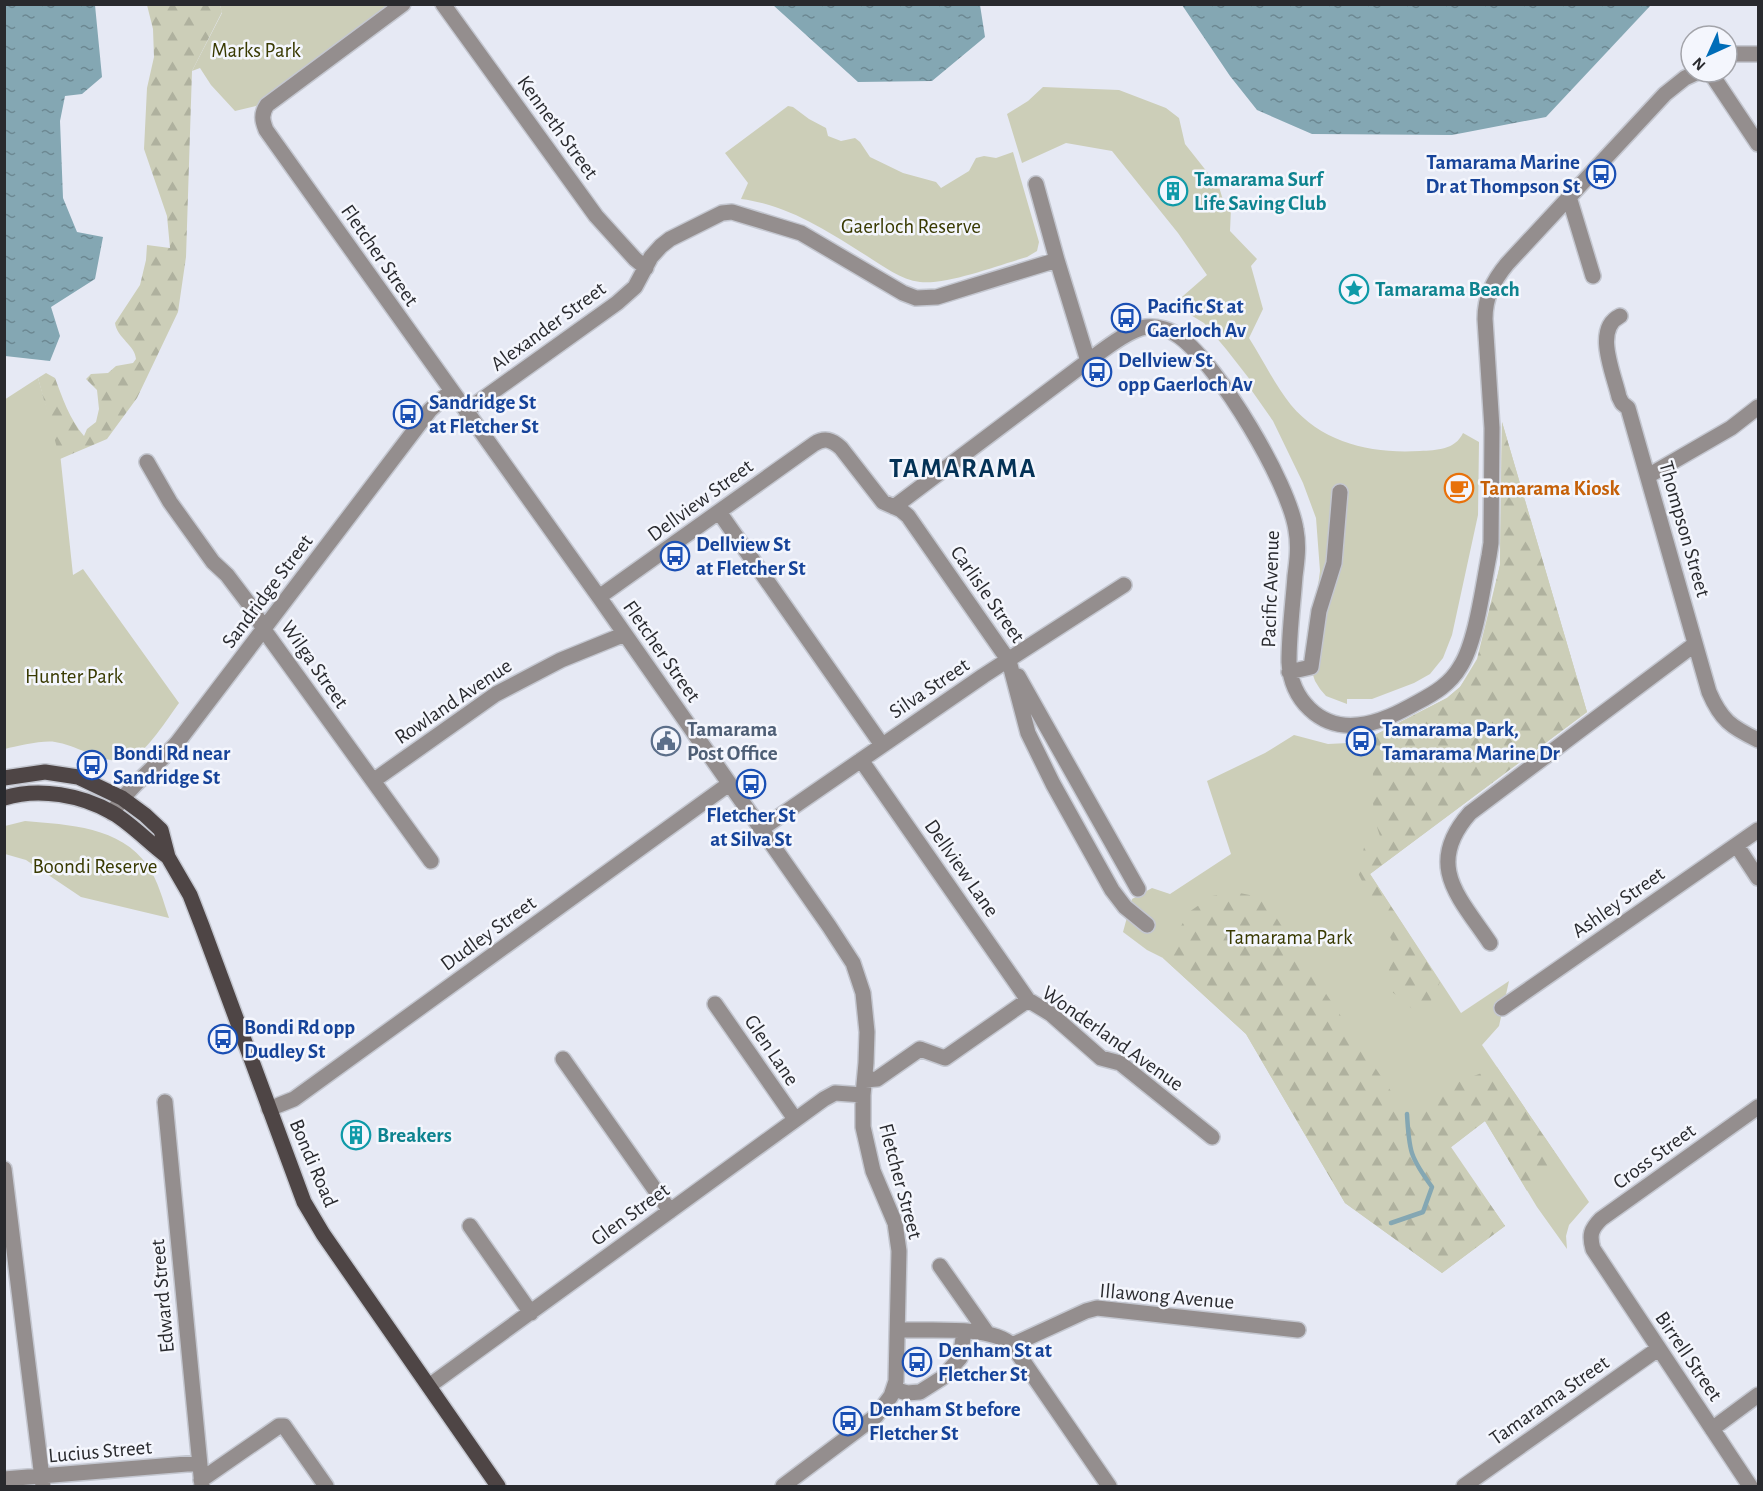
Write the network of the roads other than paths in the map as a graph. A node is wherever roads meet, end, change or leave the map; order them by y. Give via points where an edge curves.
1 (403, 4) edge
2 (443, 4) edge
3 (1739, 54) edge
4 (1758, 54) edge
5 (1679, 83) edge
6 (1718, 84) edge
7 (1758, 144) edge
8 (1036, 184) dead end
9 (1569, 197) junction
10 (1057, 260) junction
11 (646, 268) junction
12 (1593, 276) dead end
13 (1620, 316) dead end
14 (1088, 361) junction
15 (451, 391) junction
16 (1758, 407) edge
17 (466, 411) junction
18 (825, 440) joint
19 (147, 462) dead end
20 (1648, 476) junction
21 (1340, 492) dead end
22 (894, 507) junction
23 (719, 512) junction
24 (1124, 585) dead end
25 (599, 597) junction
26 (264, 630) junction
27 (625, 634) junction
28 (1695, 644) junction
29 (1009, 661) junction
30 (1289, 672) junction
31 (1758, 740) edge
32 (882, 745) junction
33 (861, 760) junction
34 (4, 778) edge
35 (373, 781) junction
36 (729, 784) junction
37 (4, 798) edge
38 (122, 798) junction
39 (112, 813) junction
40 (761, 829) junction
41 (1758, 830) edge
42 (1737, 846) junction
43 (168, 857) junction
44 (431, 861) dead end
45 (1758, 878) edge
46 (1138, 889) dead end
47 (1147, 925) dead end
48 (1490, 943) dead end
49 (1028, 1000) junction
50 (715, 1004) dead end
51 (1502, 1008) dead end
52 (563, 1059) dead end
53 (864, 1087) junction
54 (165, 1102) dead end
55 (1758, 1107) edge
56 (269, 1109) junction
57 (795, 1119) junction
58 (1212, 1137) dead end
59 (4, 1169) edge
60 (670, 1211) junction
61 (470, 1226) dead end
62 (1593, 1249) joint
63 (940, 1266) dead end
64 (531, 1313) junction
65 (899, 1330) junction
66 (1298, 1330) dead end
67 (964, 1332) junction
68 (987, 1333) junction
69 (1011, 1344) junction
70 (1658, 1348) junction
71 (429, 1386) junction
72 (894, 1389) junction
73 (1758, 1395) edge
74 (1712, 1429) junction
75 (199, 1462) junction
76 (4, 1479) edge
77 (43, 1482) edge
78 (201, 1483) edge
79 (326, 1486) edge
80 (498, 1486) edge
81 (783, 1486) edge
82 (1109, 1486) edge
83 (1464, 1486) edge
84 (1750, 1486) edge

1 - 15 street, Fletcher Street via 267,105 263,116 266,130
2 - 11 street, Kenneth Street via 596,216
3 - 4 street
5 - 9 street
6 - 7 street
8 - 10 street
9 - 12 street
9 - 30 street, Pacific Avenue via 1499,273 1486,304 1492,428 1491,543 1466,658 1449,681 1431,694 1388,717 1356,725 1336,723 1312,711 1294,690
10 - 11 street, Alexander Street via 937,297 916,298 801,233 732,212 722,213 670,239 655,252
10 - 14 street
11 - 17 street, Alexander Street via 635,287 617,303
13 - 20 street, Thompson Street via 1608,327 1605,343 1619,397 1628,408
14 - 22 street
14 - 30 street, Pacific Avenue via 1134,331 1160,328 1179,336 1196,351 1228,393 1282,487 1294,518 1298,542
15 - 17 street, Fletcher Street
15 - 26 street, Sandridge Street via 430,410
16 - 20 street via 1731,428
17 - 25 street, Fletcher Street
18 - 22 street, Carlisle Street via 841,448 884,502
18 - 23 street, Dellview Street
19 - 26 street, Wilga Street via 170,502 257,615
20 - 28 street, Thompson Street
21 - 30 street via 1334,563 1319,611 1311,667
22 - 29 street, Carlisle Street via 908,516
23 - 25 street, Dellview Street
23 - 32 street
24 - 29 street, Silva Street
25 - 27 street, Fletcher Street
26 - 35 street, Wilga Street
26 - 38 street, Sandridge Street via 162,760
27 - 35 street, Rowland Avenue via 496,693
27 - 36 street, Fletcher Street
28 - 31 street, Thompson Street via 1717,711 1735,729
28 - 48 street via 1470,813 1457,828 1447,866 1451,886
29 - 32 street, Silva Street
29 - 46 street
29 - 47 street, Carlisle Street via 1028,734 1053,784 1112,890 1125,908
32 - 33 street, Silva Street
33 - 40 street, Silva Street
33 - 49 street, Dellview Lane
34 - 38 main road, Bondi Road via 45,772 78,777
35 - 44 street, Wilga Street
36 - 40 street, Fletcher Street
36 - 56 street, Dudley Street via 294,1099
37 - 39 main road, Bondi Road via 42,792 71,797
38 - 39 street, Sandridge Street
38 - 43 main road, Bondi Road via 161,830
39 - 43 main road, Bondi Road
40 - 53 street, Fletcher Street via 845,950 858,976 867,1032
41 - 42 street, Ashley Street
42 - 45 street
42 - 51 street, Ashley Street
43 - 56 main road, Bondi Road via 190,895
49 - 53 street, Wonderland Avenue via 945,1058 920,1049
49 - 58 street, Wonderland Avenue via 1051,1014 1101,1058 1120,1063
50 - 57 street, Glen Lane
52 - 60 street
53 - 57 street, Glen Street via 835,1093
53 - 65 street, Fletcher Street via 863,1127 868,1155 898,1237
54 - 75 street, Edward Street
55 - 62 street, Cross Street via 1601,1219 1591,1231
56 - 71 main road, Bondi Road via 311,1215
57 - 60 street, Glen Street
59 - 77 street
60 - 64 street, Glen Street
61 - 64 street
62 - 70 street, Birrell Street
63 - 68 street
64 - 71 street, Glen Street
65 - 67 street
65 - 72 street, Fletcher Street
66 - 69 street, Illawong Avenue via 1097,1308
67 - 68 street
67 - 72 street via 960,1358 942,1378 921,1392
68 - 69 street
69 - 82 street
70 - 74 street, Birrell Street
70 - 83 street, Tamarama Street
71 - 80 main road, Bondi Road
72 - 81 street via 868,1424
73 - 74 street
74 - 84 street, Birrell Street
75 - 77 street, Lucius Street
75 - 78 street, Edward Street
76 - 77 street, Lucius Street
78 - 79 street via 284,1426

